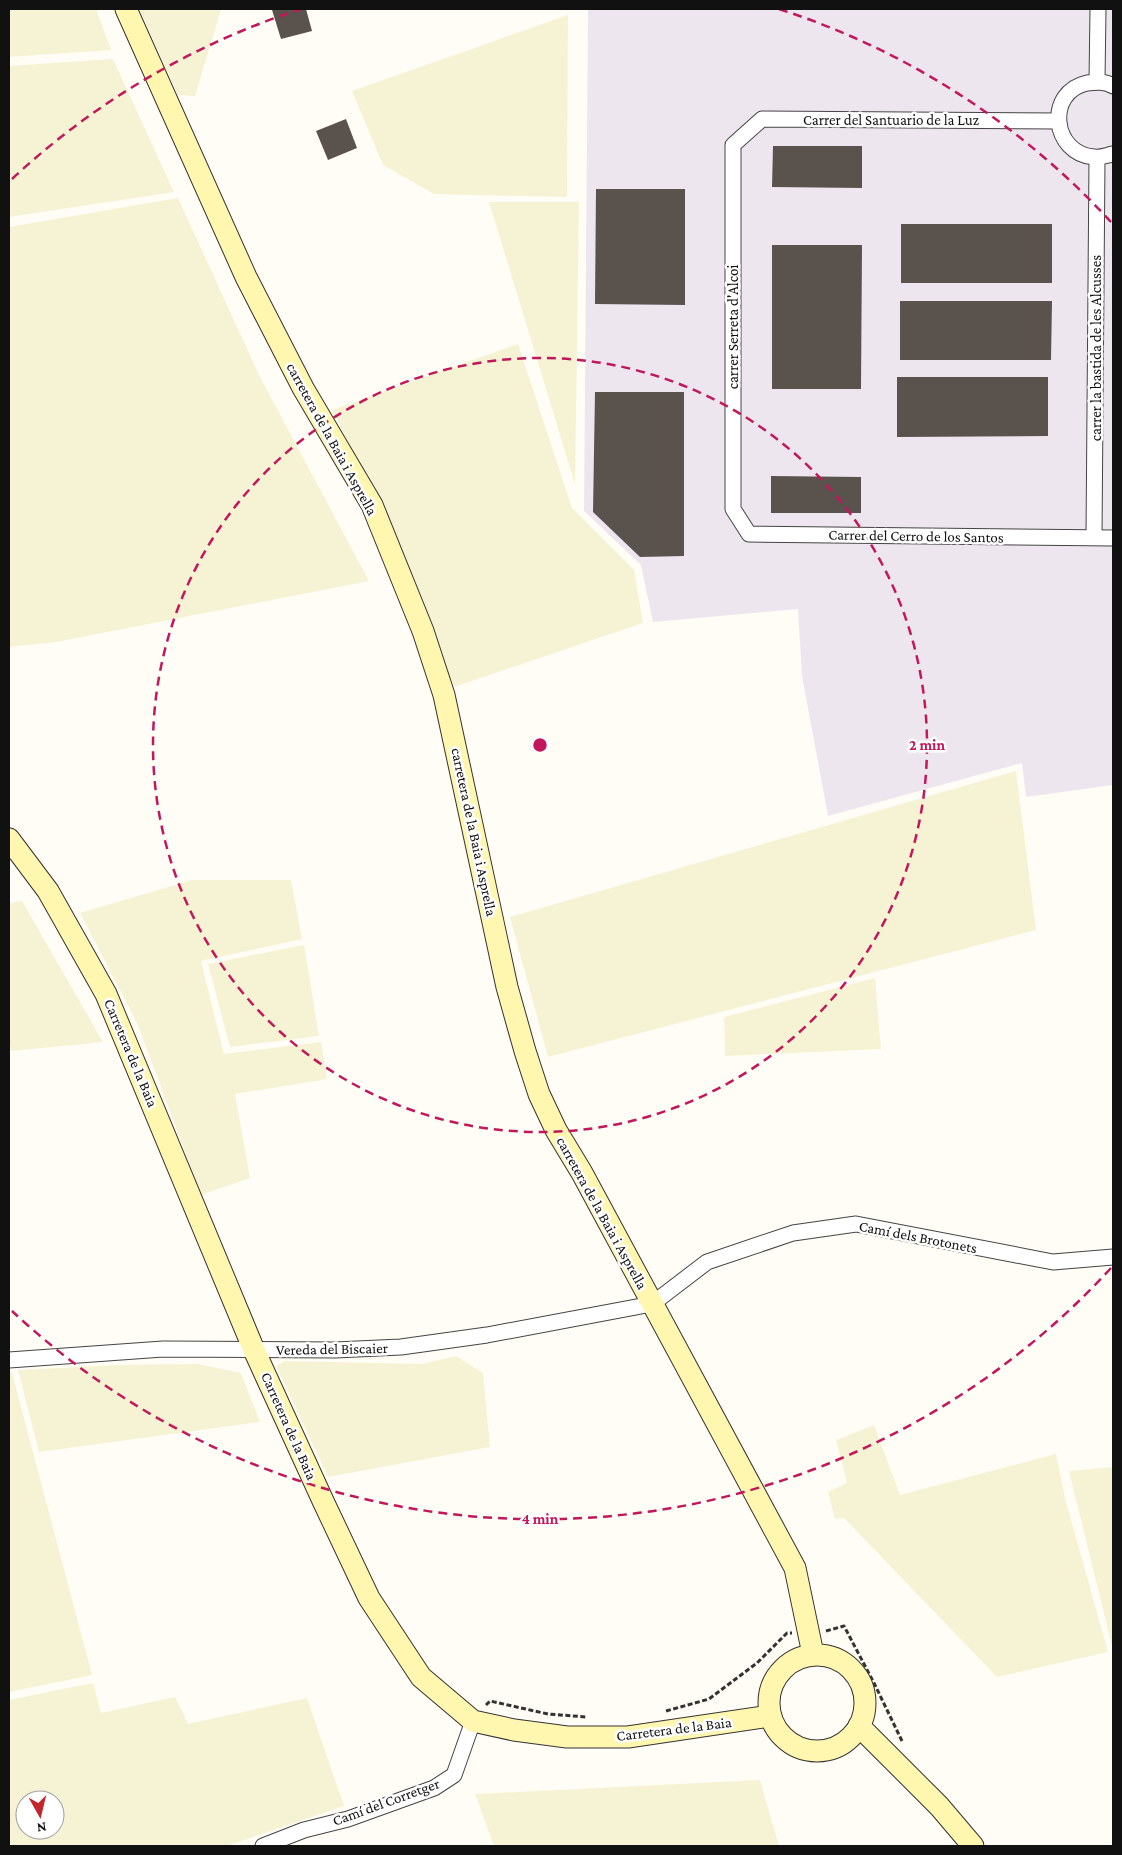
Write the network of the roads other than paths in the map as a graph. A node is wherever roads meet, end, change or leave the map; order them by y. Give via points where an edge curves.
1 (126, 9) edge
2 (1098, 9) edge
3 (1097, 81) junction
4 (1113, 86) edge
5 (1058, 121) junction
6 (733, 145) joint
7 (1113, 154) edge
8 (1097, 158) junction
9 (733, 509) joint
10 (1094, 538) junction
11 (1113, 538) edge
12 (9, 839) edge
13 (1113, 1257) edge
14 (652, 1304) junction
15 (254, 1350) junction
16 (9, 1360) edge
17 (813, 1654) junction
18 (770, 1716) junction
19 (473, 1720) junction
20 (860, 1726) junction
21 (263, 1846) edge
22 (973, 1846) edge

1 - 14 main road, carretera de la Baia i Asprella via 246,277 303,388 372,506 409,596 444,695 507,988 539,1094
2 - 3 street
3 - 4 street
3 - 5 street via 1081,85 1069,93 1060,106
5 - 6 street, Carrer del Santuario de la Luz via 762,119
5 - 8 street via 1061,135 1071,148
6 - 9 street, carrer Serreta d'Alcoi
7 - 8 street
8 - 10 street, carrer la bastida de les Alcusses
9 - 10 street, Carrer del Cerro de los Santos via 749,534
10 - 11 street, Carrer del Cerro de los Santos
12 - 15 main road, Carretera de la Baia via 48,890 106,994
13 - 14 street, Camí dels Brotonets via 1054,1262 856,1224 792,1233 707,1262
14 - 15 street, Vereda del Biscaier via 487,1335 401,1347
14 - 17 main road, carretera de la Baia i Asprella via 795,1568
15 - 16 street, Vereda del Biscaier via 164,1349
15 - 19 main road, Carretera de la Baia via 369,1598 421,1677
17 - 18 main road via 796,1659 775,1678 769,1692
17 - 20 main road via 838,1659 859,1678 865,1696
18 - 19 main road, Carretera de la Baia via 628,1737 567,1737 514,1730
18 - 20 main road via 785,1739 808,1751 838,1746
19 - 21 street, Camí del Corretger via 454,1775 434,1788
20 - 22 main road via 939,1806

